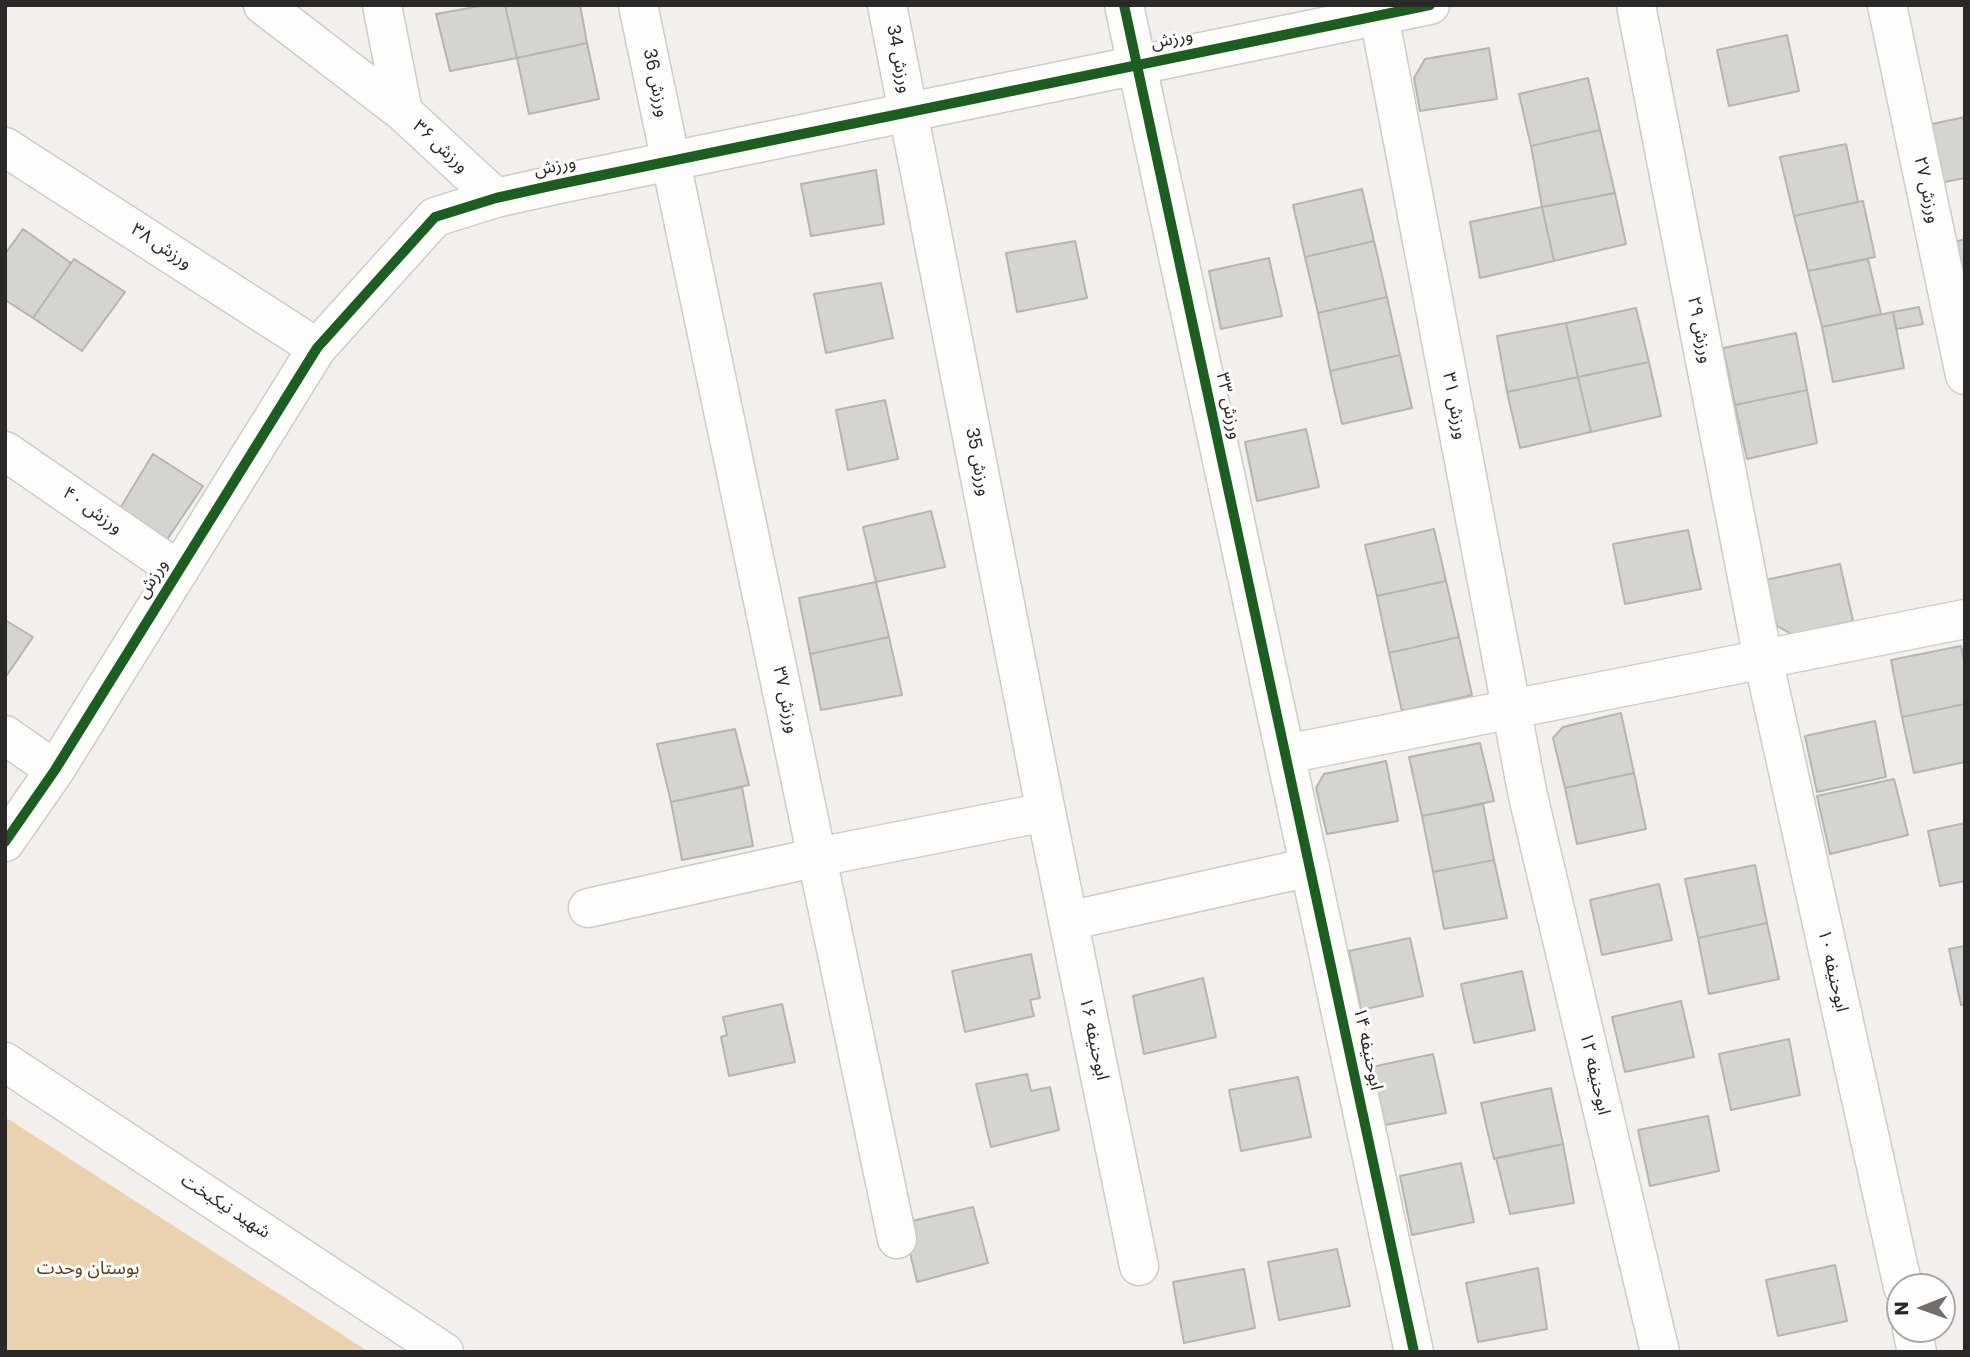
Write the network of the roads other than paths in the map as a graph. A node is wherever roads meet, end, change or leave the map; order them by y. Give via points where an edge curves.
1 (262, 5) edge
2 (382, 5) edge
3 (638, 5) edge
4 (887, 5) edge
5 (1124, 5) edge
6 (1430, 5) edge
7 (1636, 5) edge
8 (1887, 5) edge
9 (1378, 10) edge
10 (1136, 65) junction
11 (403, 112) junction
12 (909, 113) junction
13 (5, 147) edge
14 (673, 161) junction
15 (496, 198) junction
16 (317, 348) junction
17 (1965, 375) edge
18 (5, 451) edge
19 (179, 570) junction
20 (1965, 619) edge
21 (1763, 657) junction
22 (1512, 710) junction
23 (5, 735) edge
24 (1286, 754) junction
25 (55, 770) junction
26 (1528, 796) joint
27 (1046, 812) junction
28 (5, 842) edge
29 (818, 857) junction
30 (1310, 867) junction
31 (588, 908) dead end
32 (1068, 921) junction
33 (5, 1062) edge
34 (897, 1239) dead end
35 (1139, 1266) dead end
36 (1899, 1273) edge
37 (444, 1352) edge
38 (1414, 1352) edge
39 (1660, 1352) edge

1 - 11 street
2 - 11 street, ورزش ۳۶
3 - 14 street, ورزش 36
4 - 12 street, ورزش 34
5 - 10 street, ورزش ۳۳
6 - 9 street, ورزش
7 - 21 street, ورزش ۲۹
8 - 17 street, ورزش ۲۷
9 - 10 street, ورزش
9 - 22 street, ورزش ۳۱
10 - 12 street, ورزش
10 - 24 street, ورزش ۳۳
11 - 15 street, ورزش ۳۶
12 - 14 street, ورزش
12 - 27 street, ورزش 35
13 - 16 street, ورزش ۳۸
14 - 15 street, ورزش
14 - 29 street, ورزش ۳۷
15 - 16 street, ورزش via 435,217
16 - 19 street, ورزش
18 - 19 street, ورزش ۴۰
19 - 25 street, ورزش
20 - 21 street
21 - 22 street
21 - 36 street, ابوحنیفه ۱۰
22 - 24 street
22 - 26 street, ورزش ۳۱
23 - 25 street
24 - 30 street, ابوحنیفه ۱۴
25 - 28 street, ورزش
26 - 39 street, ابوحنیفه ۱۲
27 - 29 street
27 - 32 street, ابوحنیفه ۱۶
29 - 31 street
29 - 34 street, ورزش ۳۷
30 - 32 street
30 - 38 street, ابوحنیفه ۱۴
32 - 35 street, ابوحنیفه ۱۶
33 - 37 street, شهید نیکبخت

